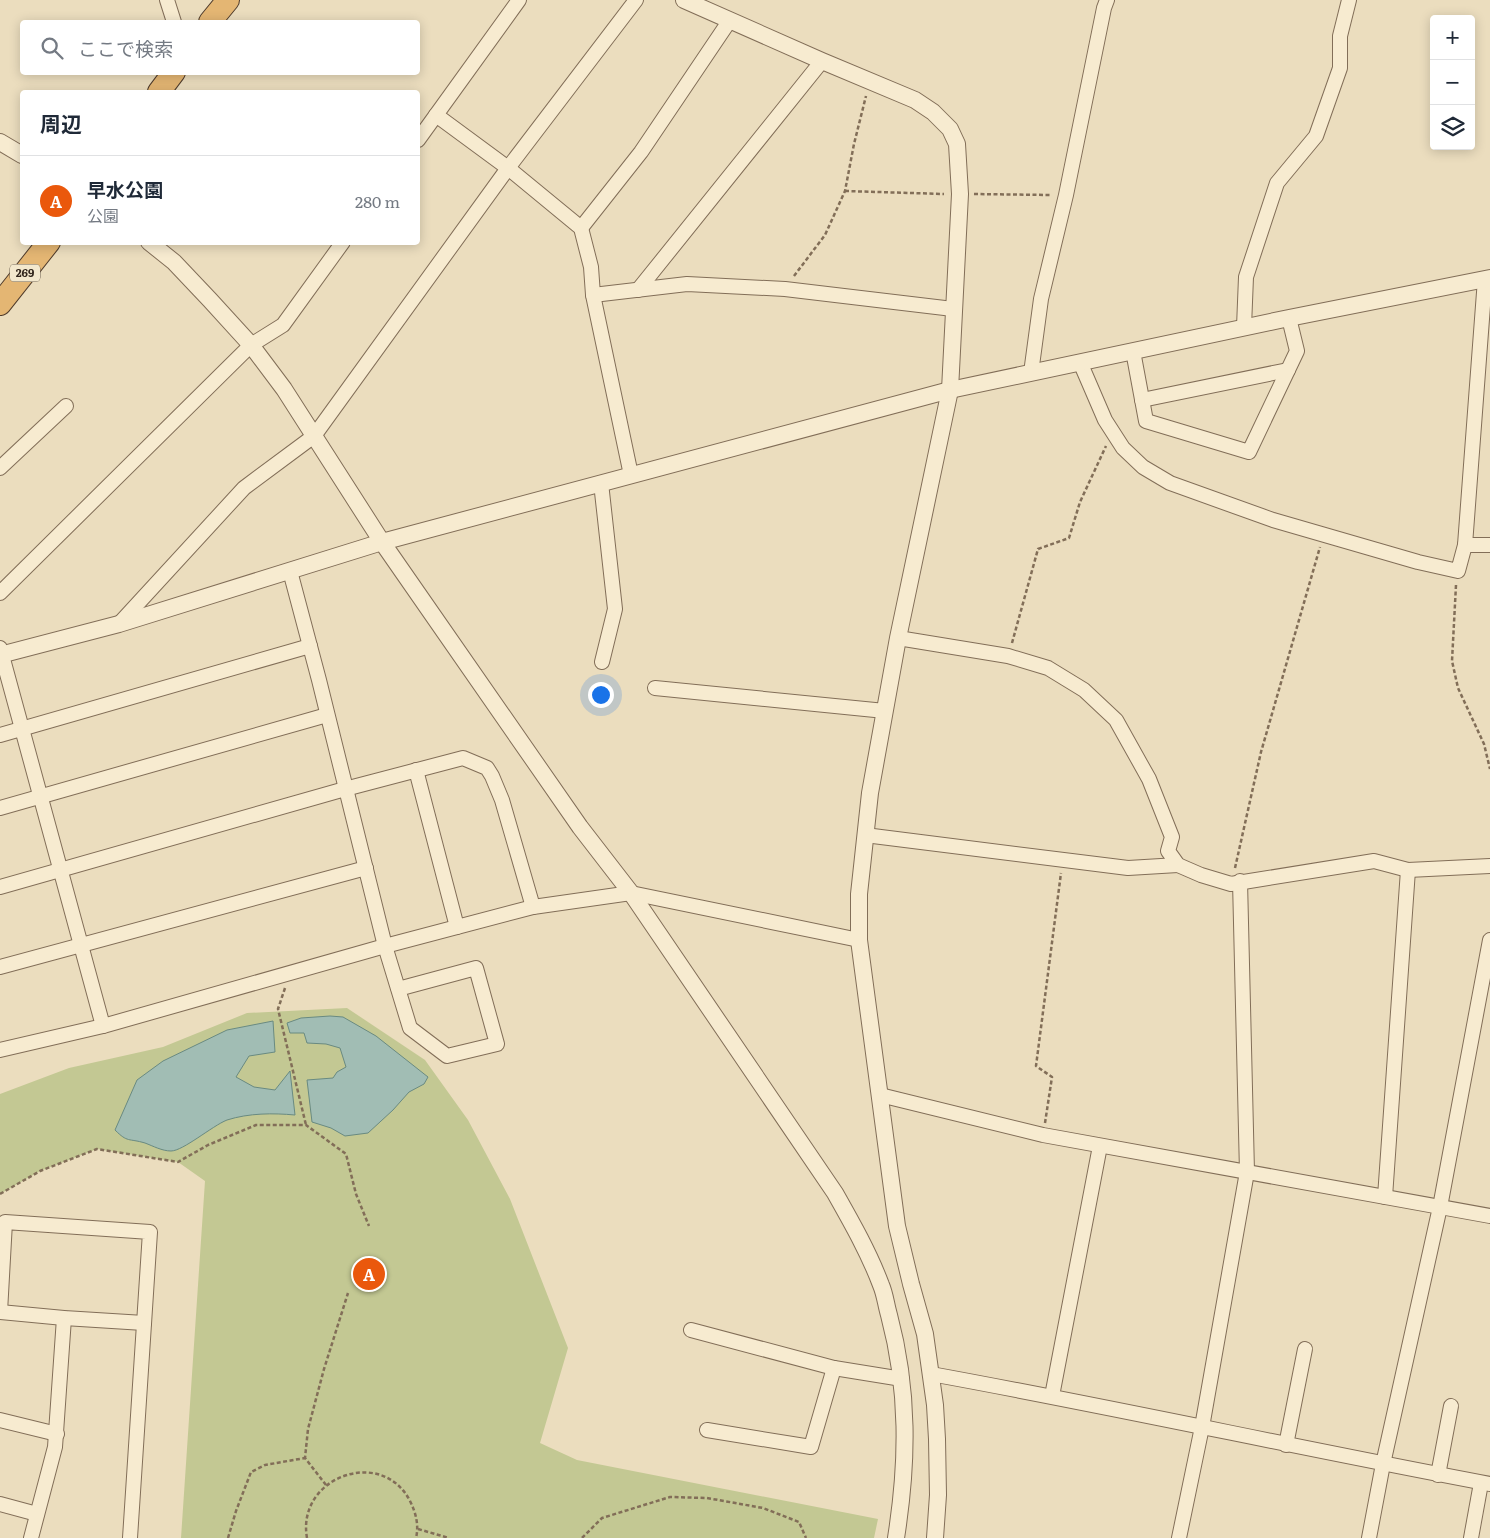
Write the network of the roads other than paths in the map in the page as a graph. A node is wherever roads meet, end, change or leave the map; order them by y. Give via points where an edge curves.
1 (167, 0) edge
2 (228, 0) edge
3 (519, 0) edge
4 (636, 0) edge
5 (684, 0) edge
6 (1107, 0) edge
7 (1349, 0) edge
8 (173, 20) edge
9 (212, 20) edge
10 (730, 20) junction
11 (822, 61) junction
12 (172, 75) edge
13 (160, 90) edge
14 (436, 115) junction
15 (420, 137) edge
16 (0, 142) edge
17 (20, 154) edge
18 (508, 168) junction
19 (581, 228) junction
20 (47, 245) edge
21 (153, 245) edge
22 (341, 245) edge
23 (1488, 279) edge
24 (638, 290) junction
25 (593, 295) junction
26 (0, 304) edge
27 (953, 309) junction
28 (1289, 318) junction
29 (1244, 327) junction
30 (251, 344) junction
31 (1133, 351) junction
32 (1080, 362) junction
33 (1288, 370) junction
34 (1031, 373) junction
35 (950, 390) junction
36 (1142, 400) junction
37 (66, 406) dead end
38 (314, 436) junction
39 (0, 468) edge
40 (631, 475) junction
41 (601, 483) junction
42 (382, 542) junction
43 (1465, 545) junction
44 (1490, 545) edge
45 (290, 570) junction
46 (0, 593) edge
47 (119, 624) junction
48 (898, 638) junction
49 (310, 646) junction
50 (0, 652) edge
51 (602, 662) dead end
52 (655, 688) dead end
53 (884, 711) junction
54 (327, 715) junction
55 (22, 729) junction
56 (0, 735) edge
57 (416, 770) junction
58 (345, 789) junction
59 (40, 796) junction
60 (0, 808) edge
61 (865, 835) junction
62 (1178, 865) junction
63 (1490, 866) edge
64 (366, 868) junction
65 (60, 870) junction
66 (1408, 870) junction
67 (1236, 882) junction
68 (0, 887) edge
69 (631, 893) junction
70 (533, 907) junction
71 (457, 927) junction
72 (859, 940) junction
73 (1490, 940) edge
74 (81, 945) junction
75 (385, 946) junction
76 (0, 967) edge
77 (398, 989) junction
78 (103, 1026) junction
79 (0, 1050) edge
80 (880, 1095) junction
81 (1100, 1146) junction
82 (1247, 1172) junction
83 (1386, 1197) junction
84 (1440, 1207) junction
85 (1490, 1216) edge
86 (0, 1312) edge
87 (64, 1318) junction
88 (144, 1323) junction
89 (691, 1330) dead end
90 (1305, 1349) dead end
91 (834, 1368) junction
92 (931, 1374) junction
93 (902, 1378) junction
94 (1052, 1396) junction
95 (1452, 1406) dead end
96 (0, 1420) edge
97 (1202, 1427) junction
98 (707, 1430) dead end
99 (57, 1434) junction
100 (1286, 1444) junction
101 (1383, 1464) junction
102 (1438, 1475) junction
103 (1485, 1484) edge
104 (0, 1504) edge
105 (38, 1514) junction
106 (31, 1538) edge
107 (130, 1538) edge
108 (896, 1538) edge
109 (935, 1538) edge
110 (1179, 1538) edge
111 (1369, 1538) edge
112 (1470, 1538) edge

1 - 8 street
2 - 9 highway
3 - 14 street
4 - 18 street
5 - 10 street
6 - 34 street via 1041,300
7 - 29 street via 1340,36 1340,68 1316,136 1277,183 1246,277
10 - 11 street
10 - 19 street via 641,152
11 - 24 street
11 - 27 street via 915,100 934,112 950,129 957,144 960,194
12 - 13 highway
14 - 15 street
14 - 18 street
16 - 17 street
18 - 19 street
18 - 38 street
19 - 25 street
20 - 26 highway, 269
21 - 30 street via 174,262
22 - 30 street via 283,325
23 - 28 street
23 - 43 street
24 - 25 street
24 - 27 street via 687,284 785,289
25 - 40 street
27 - 35 street
28 - 29 street
28 - 33 street via 1297,351
29 - 31 street
30 - 38 street
30 - 46 street
31 - 32 street
31 - 36 street
32 - 34 street
32 - 43 street via 1105,420 1123,448 1170,483 1273,520 1458,571
33 - 36 street
33 - 36 street via 1249,452 1146,421
34 - 35 street
35 - 40 street
35 - 48 street
37 - 39 street
38 - 42 street
38 - 47 street via 244,488
40 - 41 street
41 - 42 street
41 - 51 street via 615,609
42 - 45 street
42 - 69 street via 580,827
43 - 44 street
45 - 47 street
45 - 49 street
47 - 50 street
48 - 53 street
48 - 62 street via 1008,656 1048,668 1084,690 1116,720 1148,779 1172,837 1168,851
49 - 54 street
49 - 55 street
50 - 55 street
52 - 53 street
53 - 61 street
54 - 58 street
54 - 59 street
55 - 56 street
55 - 59 street
57 - 58 street
57 - 70 street via 463,758 487,768 502,800
57 - 71 street
58 - 64 street
58 - 65 street
59 - 60 street
59 - 65 street
61 - 62 street via 1128,868
61 - 72 street via 859,894
62 - 67 street via 1201,875
63 - 66 street
64 - 74 street
64 - 75 street
65 - 68 street
65 - 74 street
66 - 67 street via 1374,861
66 - 83 street
67 - 82 street
69 - 70 street
69 - 72 street
69 - 93 street via 835,1193 881,1286
70 - 71 street
71 - 75 street
72 - 80 street
73 - 84 street
74 - 76 street
74 - 78 street
75 - 77 street
75 - 78 street
77 - 77 street via 410,1028 447,1056 497,1044 476,968
78 - 79 street
80 - 81 street
80 - 92 street via 897,1226 925,1334
81 - 82 street
81 - 94 street
82 - 83 street
82 - 97 street
83 - 84 street
84 - 85 street
84 - 101 street
86 - 87 street
86 - 88 street via 5,1222 150,1232
87 - 88 street
87 - 99 street
88 - 107 street
89 - 91 street
90 - 100 street
91 - 93 street
91 - 98 street via 811,1447
92 - 94 street
92 - 109 street via 937,1439
93 - 108 street via 904,1473
94 - 97 street
95 - 102 street
96 - 99 street
97 - 100 street
97 - 110 street
99 - 105 street
100 - 101 street
101 - 102 street
101 - 111 street
102 - 103 street
103 - 112 street
104 - 105 street
105 - 106 street

